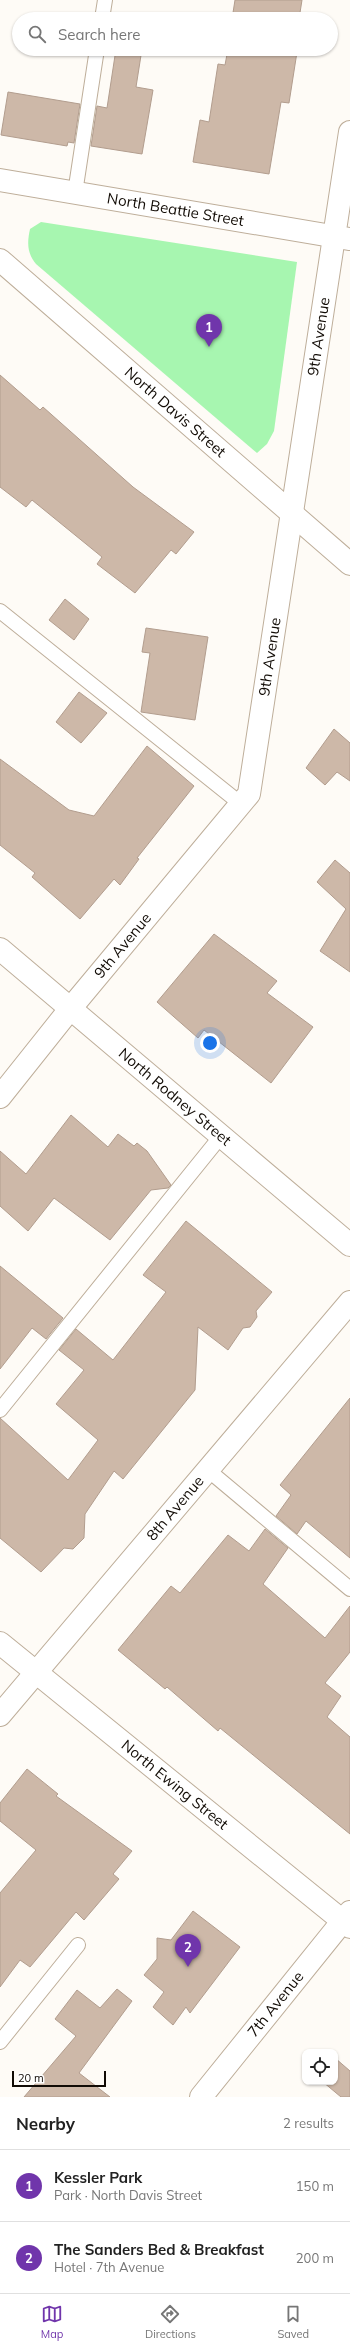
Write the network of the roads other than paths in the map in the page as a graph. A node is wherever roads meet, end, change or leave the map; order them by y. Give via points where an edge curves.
1 (104, 0) edge
2 (103, 12) edge
3 (96, 56) edge
4 (350, 132) edge
5 (0, 180) edge
6 (75, 193) junction
7 (342, 238) edge
8 (0, 260) edge
9 (293, 516) junction
10 (350, 564) edge
11 (0, 611) edge
12 (241, 804) junction
13 (0, 949) edge
14 (70, 1009) junction
15 (0, 1097) edge
16 (221, 1136) junction
17 (350, 1244) edge
18 (350, 1302) edge
19 (0, 1410) edge
20 (208, 1470) junction
21 (350, 1589) edge
22 (0, 1643) edge
23 (35, 1672) junction
24 (0, 1715) edge
25 (348, 1920) edge
26 (78, 1945) dead end
27 (0, 2042) edge
28 (201, 2097) edge

1 - 2 lane
3 - 6 lane
4 - 7 street, 9th Avenue
5 - 6 street, North Beattie Street
6 - 7 street, North Beattie Street
7 - 9 street, 9th Avenue
8 - 9 street, North Davis Street
9 - 10 street, North Davis Street
9 - 12 street, 9th Avenue via 249,794
11 - 12 lane
12 - 14 street, 9th Avenue
13 - 14 street, North Rodney Street
14 - 15 street, 9th Avenue
14 - 16 street, North Rodney Street
16 - 17 street, North Rodney Street
16 - 19 lane
18 - 20 street, 8th Avenue
20 - 21 lane
20 - 23 street, 8th Avenue
22 - 23 street, North Ewing Street
23 - 24 street, 8th Avenue
23 - 25 street, North Ewing Street
25 - 28 street, 7th Avenue
26 - 27 lane

